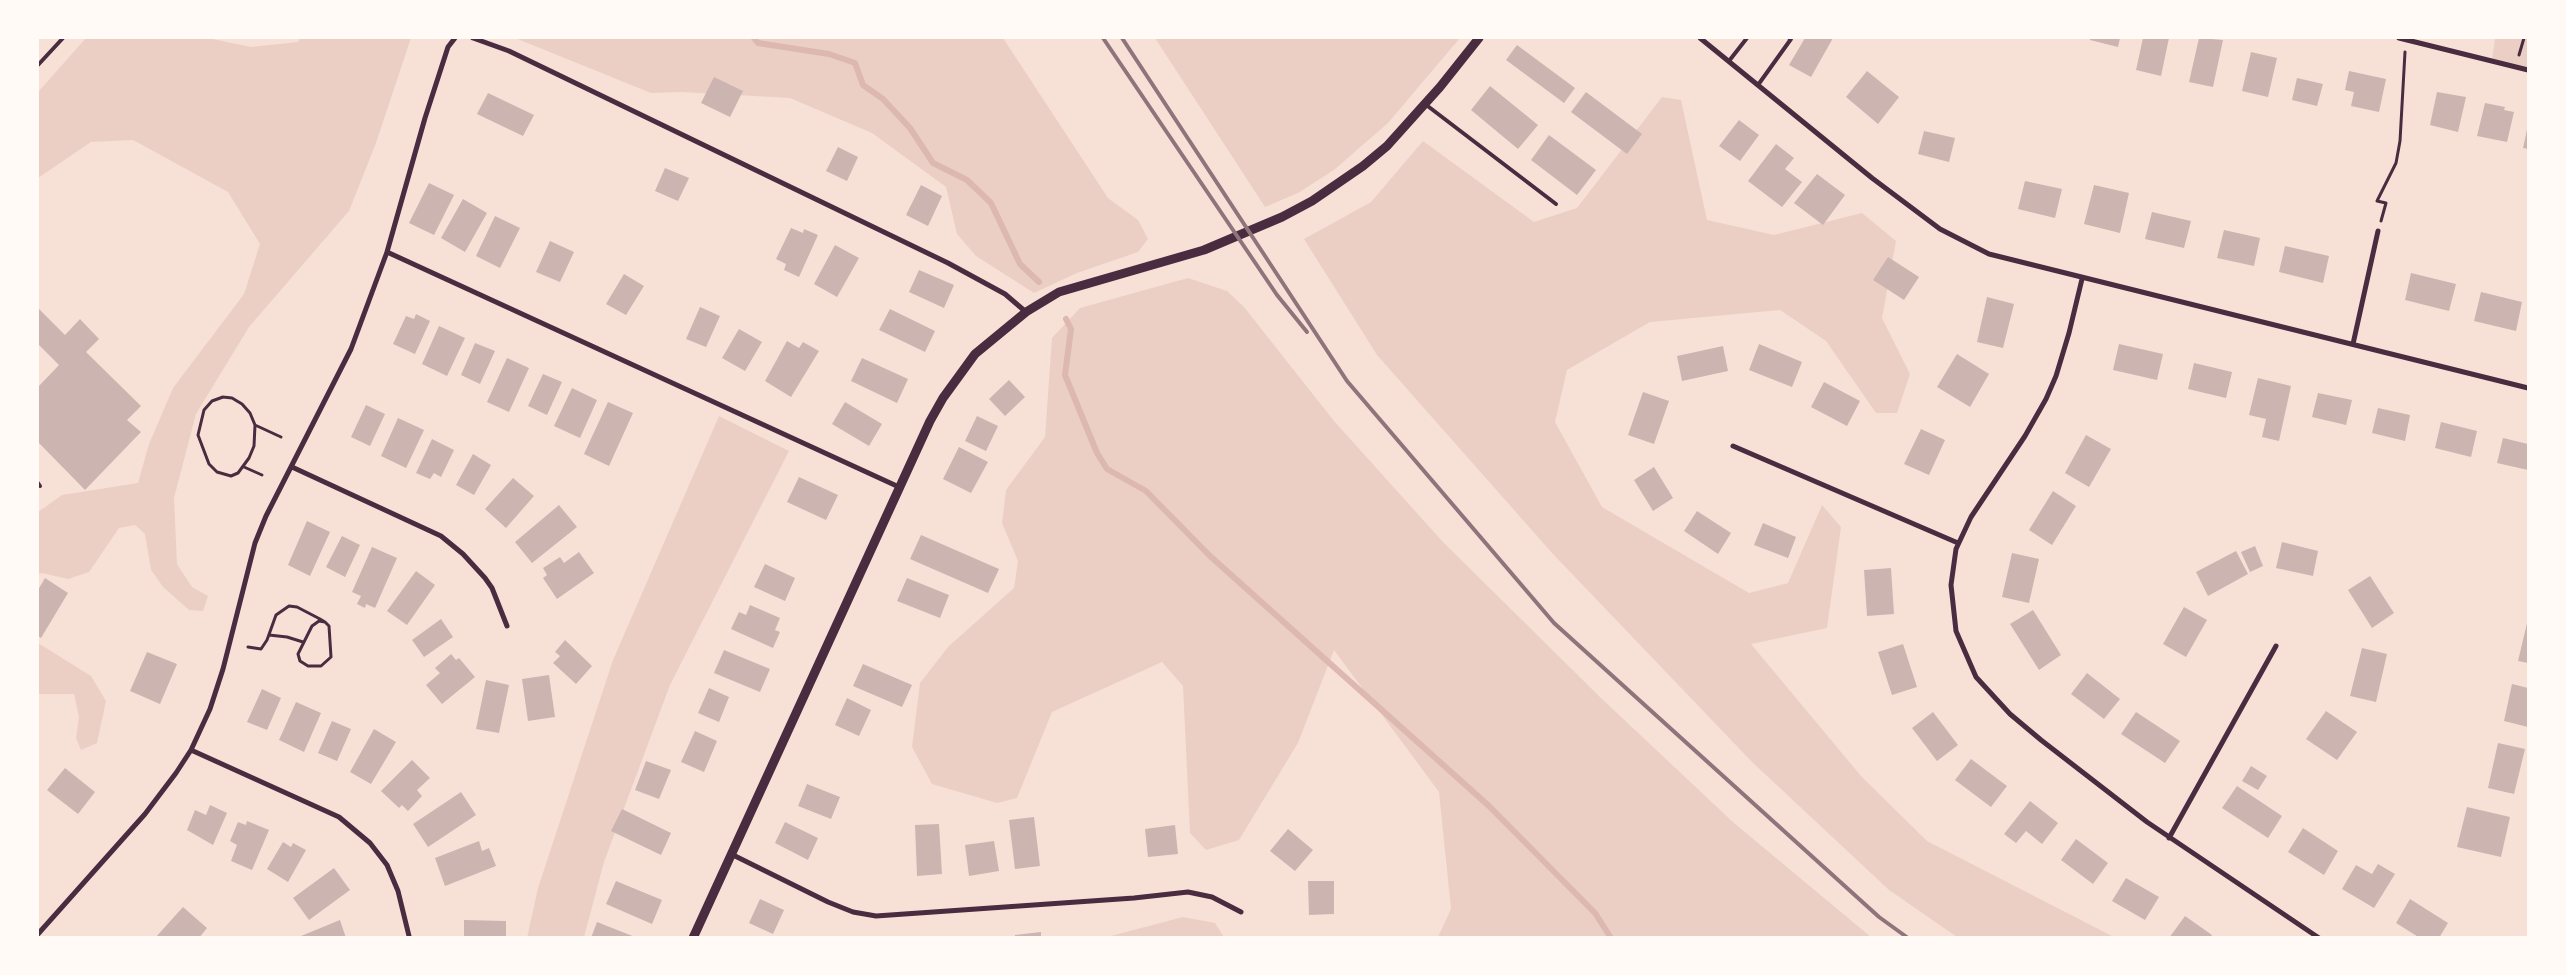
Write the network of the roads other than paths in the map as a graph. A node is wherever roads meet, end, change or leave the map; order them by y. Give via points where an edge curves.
1 (63, 38) edge
2 (455, 38) edge
3 (473, 38) edge
4 (1478, 38) edge
5 (1700, 38) edge
6 (1747, 38) edge
7 (1789, 38) edge
8 (2399, 38) edge
9 (1729, 61) junction
10 (38, 65) edge
11 (2528, 70) edge
12 (1758, 85) junction
13 (1425, 104) junction
14 (1556, 204) dead end
15 (2378, 231) road end
16 (387, 252) junction
17 (2082, 279) junction
18 (1026, 312) junction
19 (2353, 344) junction
20 (2528, 388) edge
21 (1733, 446) dead end
22 (292, 467) junction
23 (900, 487) junction
24 (1958, 543) junction
25 (507, 626) dead end
26 (2276, 646) dead end
27 (191, 750) junction
28 (2170, 838) junction
29 (731, 854) junction
30 (1241, 912) dead end
31 (38, 934) edge
32 (408, 936) dead end
33 (693, 938) edge
34 (2319, 938) edge

1 - 10 lane
2 - 16 street via 448,47
3 - 18 street via 509,51 948,263 1005,294
4 - 13 street
5 - 9 street
6 - 9 lane
7 - 12 lane via 1791,40
8 - 11 street
9 - 12 street
12 - 17 street via 1940,229 1988,254
13 - 14 lane
13 - 18 street via 1363,166 1282,217 1204,250 1059,292
15 - 19 street
16 - 22 street via 351,349
16 - 23 street
17 - 19 street
17 - 24 street via 2069,333 2046,399
18 - 23 street via 993,337 962,369 930,421
19 - 20 street
21 - 24 street
22 - 25 street via 441,536 485,578
22 - 27 street via 255,543 223,669 210,709
23 - 29 street
24 - 28 street via 1951,585 1953,610 1956,631 1976,677 2010,714 2041,740
26 - 28 street
27 - 31 street via 145,814
27 - 32 street via 339,818 370,843 387,865 398,891
28 - 34 street
29 - 30 street via 828,902 853,912 876,916 1188,892 1212,897
29 - 33 street

